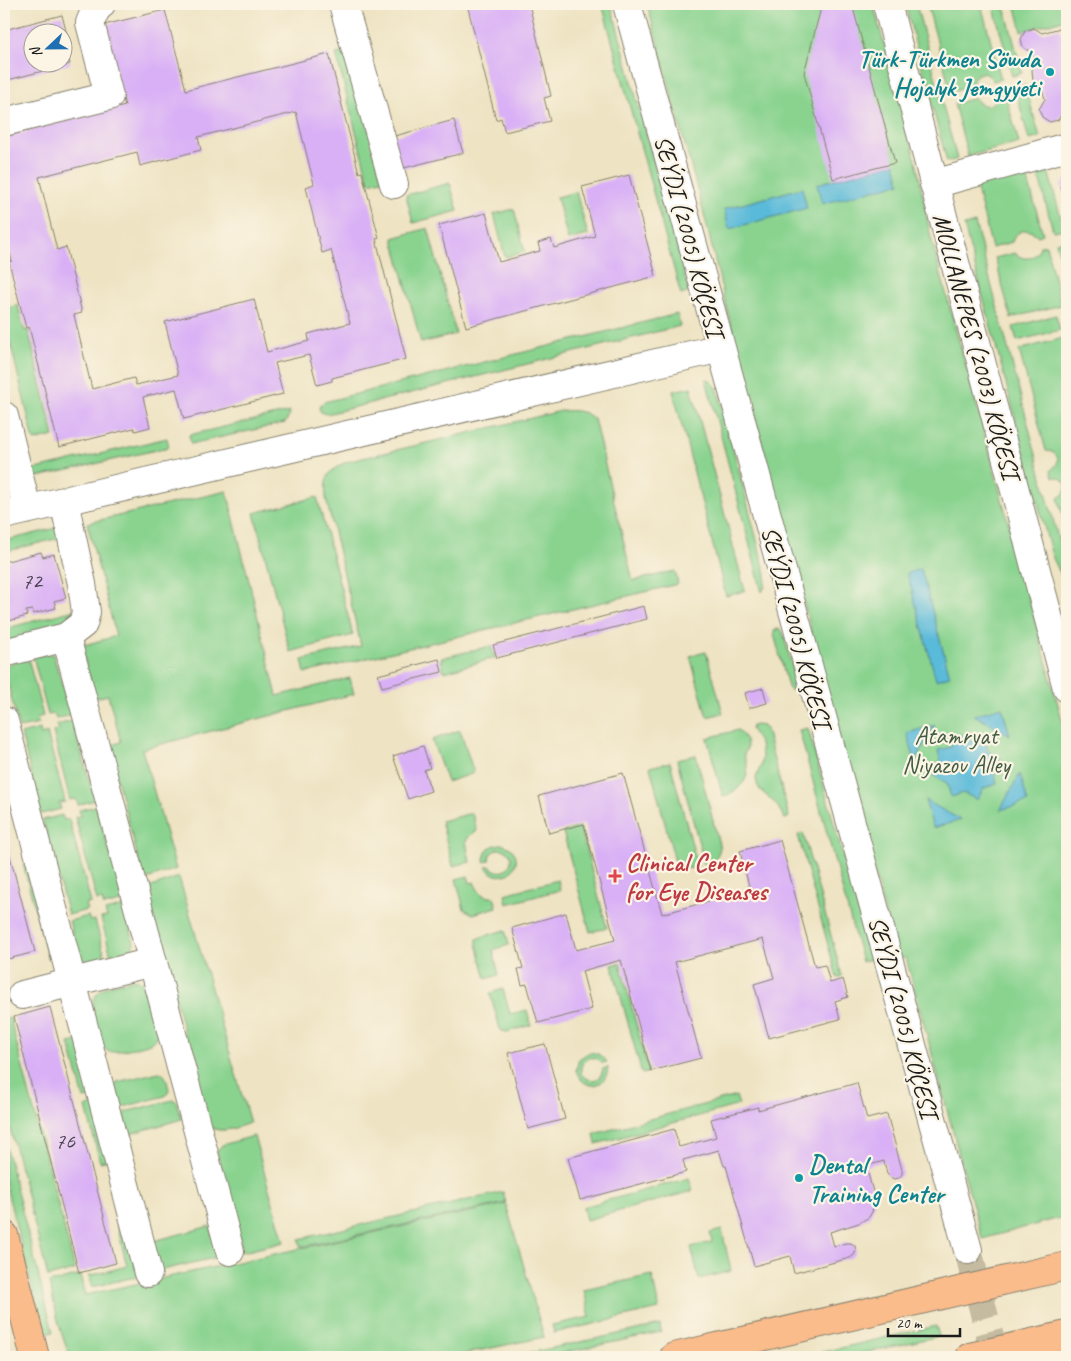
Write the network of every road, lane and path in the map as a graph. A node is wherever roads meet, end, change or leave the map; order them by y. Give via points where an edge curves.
1 (101, 4) edge
2 (343, 4) edge
3 (627, 4) edge
4 (887, 4) edge
5 (4, 122) edge
6 (1067, 147) edge
7 (394, 184) dead end
8 (934, 184) junction
9 (721, 348) junction
10 (4, 416) edge
11 (64, 501) junction
12 (15, 512) edge
13 (66, 637) junction
14 (4, 653) edge
15 (1066, 680) edge
16 (4, 721) edge
17 (152, 962) junction
18 (72, 982) junction
19 (22, 995) dead end
20 (4, 1235) edge
21 (968, 1250) tunnel mouth
22 (230, 1251) dead end
23 (1067, 1266) edge
24 (148, 1274) dead end
25 (1067, 1335) edge
26 (33, 1354) edge
27 (674, 1357) edge
28 (970, 1357) edge

1 - 5 street via 90,23 109,96
2 - 7 street
3 - 9 street, SEÝDI (2005) KÖÇESI
4 - 8 street, MOLLANEPES (2003) KÖÇESI
6 - 8 street
8 - 15 street, MOLLANEPES (2003) KÖÇESI
9 - 11 street
9 - 21 street, SEÝDI (2005) KÖÇESI
10 - 12 street
11 - 12 street
11 - 13 street via 86,612 83,624
13 - 14 street
13 - 17 street
16 - 18 street
17 - 18 street
17 - 22 street
18 - 19 street
18 - 24 street
20 - 26 main road
23 - 27 main road
25 - 28 main road

